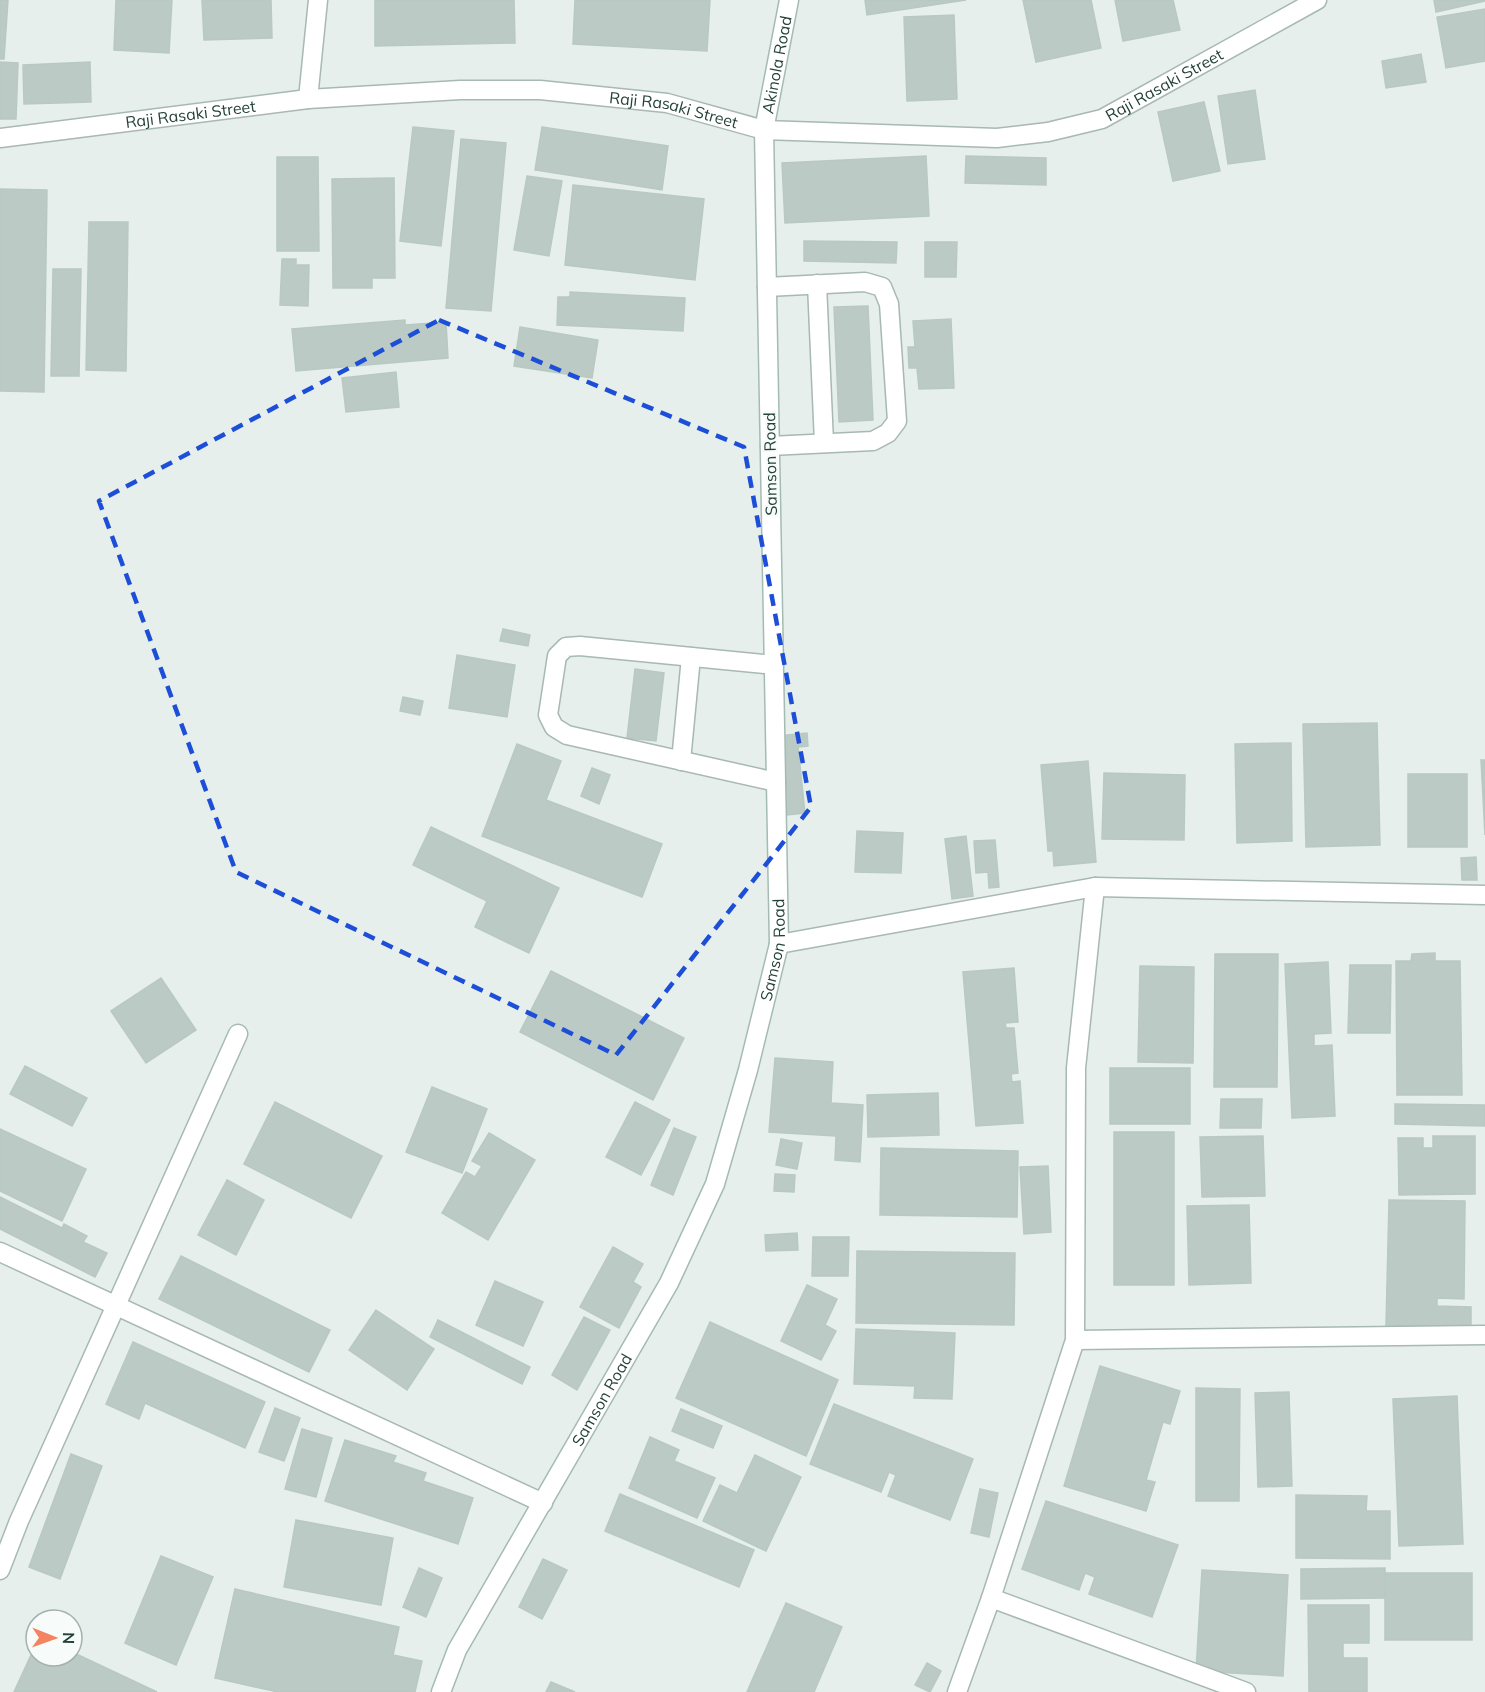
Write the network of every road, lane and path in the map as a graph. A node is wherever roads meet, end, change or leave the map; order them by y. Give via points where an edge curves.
1 (318, 0) edge
2 (789, 0) edge
3 (1317, 0) edge
4 (308, 99) junction
5 (764, 130) junction
6 (0, 138) edge
7 (817, 284) junction
8 (767, 287) junction
9 (825, 443) junction
10 (770, 446) junction
11 (692, 657) junction
12 (774, 664) junction
13 (681, 761) junction
14 (776, 782) junction
15 (1095, 887) junction
16 (1485, 895) edge
17 (779, 944) junction
18 (238, 1034) dead end
19 (0, 1252) edge
20 (116, 1305) junction
21 (1485, 1335) edge
22 (1075, 1340) junction
23 (543, 1503) junction
24 (0, 1570) edge
25 (991, 1598) junction
26 (441, 1692) edge
27 (957, 1692) edge
28 (1246, 1692) edge

1 - 4 street
2 - 5 street, Akinola Road
3 - 5 street, Raji Rasaki Street via 1102,119 1048,132 997,138
4 - 5 street, Raji Rasaki Street via 460,90 540,90 667,104
4 - 6 street, Raji Rasaki Street
5 - 8 street, Samson Road
7 - 8 street
7 - 9 street
7 - 9 street via 865,282 882,287 889,304 897,421 888,433 873,441
8 - 10 street, Samson Road
9 - 10 street
10 - 12 street, Samson Road
11 - 12 street
11 - 13 street
11 - 13 street via 566,648 557,656 548,715 554,727 567,735
12 - 14 street, Samson Road
13 - 14 street
14 - 17 street, Samson Road
15 - 16 street
15 - 17 street
15 - 22 street via 1076,1068
17 - 23 street, Samson Road via 716,1184 669,1282
18 - 20 street
19 - 20 street
20 - 23 street
20 - 24 street
21 - 22 street
22 - 25 street
23 - 26 street, Samson Road via 457,1650
25 - 27 street
25 - 28 street

